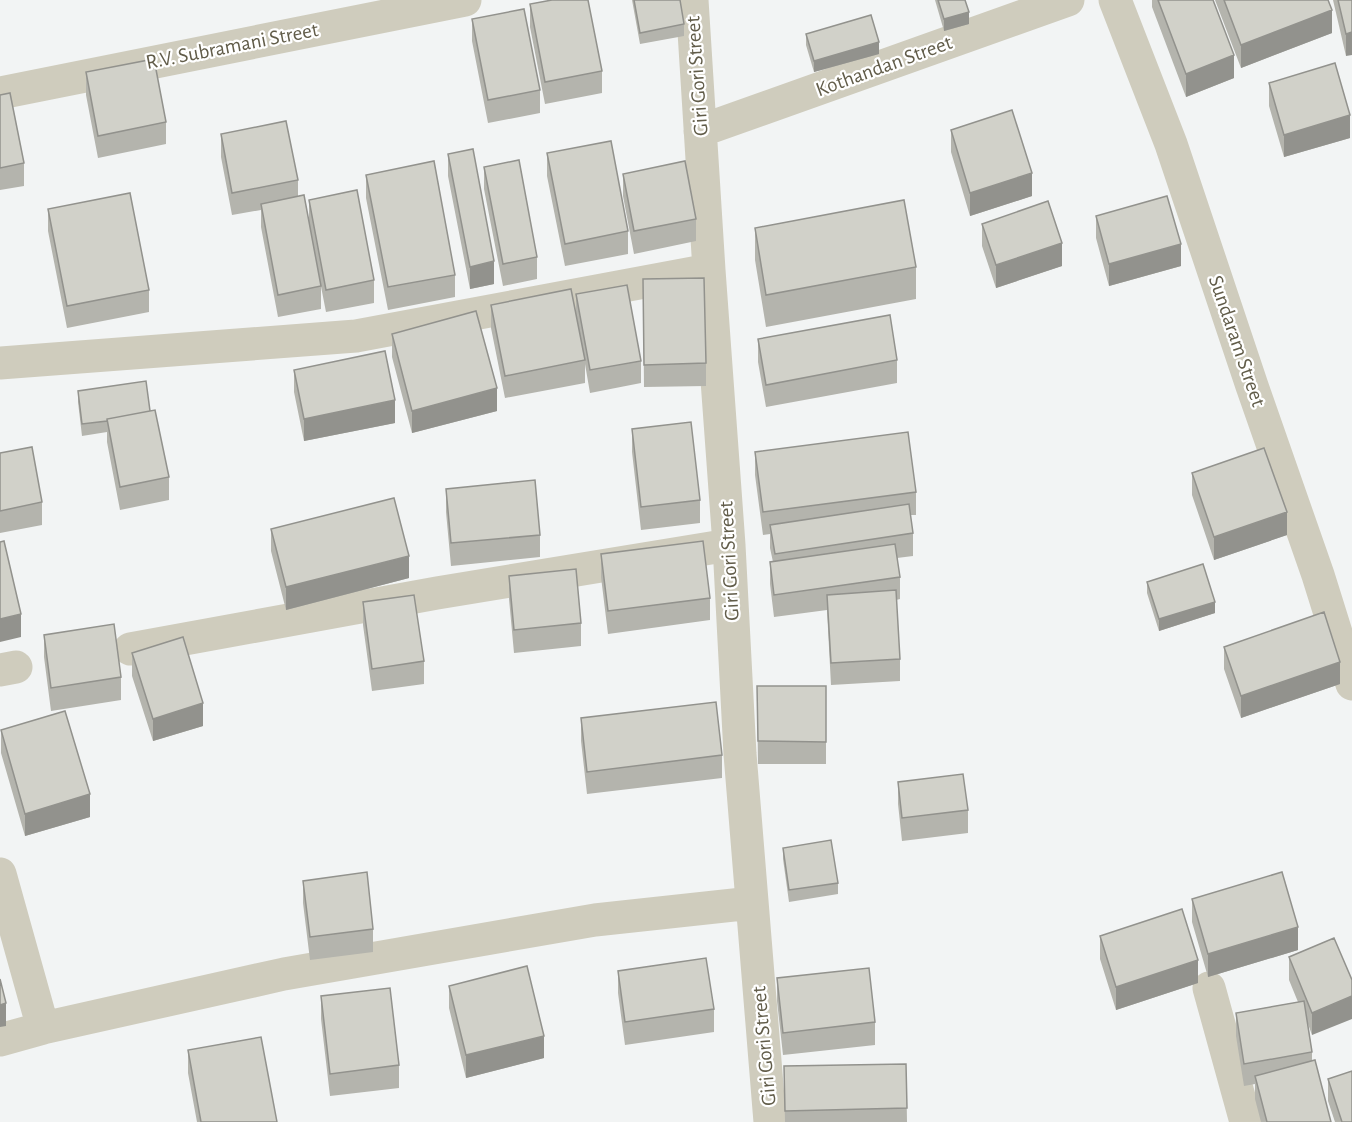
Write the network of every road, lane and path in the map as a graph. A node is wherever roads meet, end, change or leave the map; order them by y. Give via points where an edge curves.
1 (465, 0) edge
2 (692, 0) edge
3 (1068, 0) edge
4 (1115, 0) edge
5 (351, 11) edge
6 (0, 93) edge
7 (700, 131) junction
8 (709, 270) junction
9 (0, 363) edge
10 (729, 545) junction
11 (130, 649) dead end
12 (1352, 684) edge
13 (0, 874) edge
14 (752, 903) junction
15 (1209, 988) dead end
16 (43, 1028) junction
17 (0, 1041) edge
18 (770, 1122) edge
19 (1246, 1122) edge

1 - 5 street, R.V. Subramani Street
2 - 7 street, Giri Gori Street
3 - 7 street, Kothandan Street
4 - 12 street, Sundaram Street via 1171,144
5 - 6 street, R.V. Subramani Street
7 - 8 street, Giri Gori Street
8 - 9 street via 356,336
8 - 10 street, Giri Gori Street
10 - 11 street
10 - 14 street, Giri Gori Street
13 - 16 street
14 - 16 street via 595,920 284,974
14 - 18 street, Giri Gori Street
15 - 19 street
16 - 17 street

